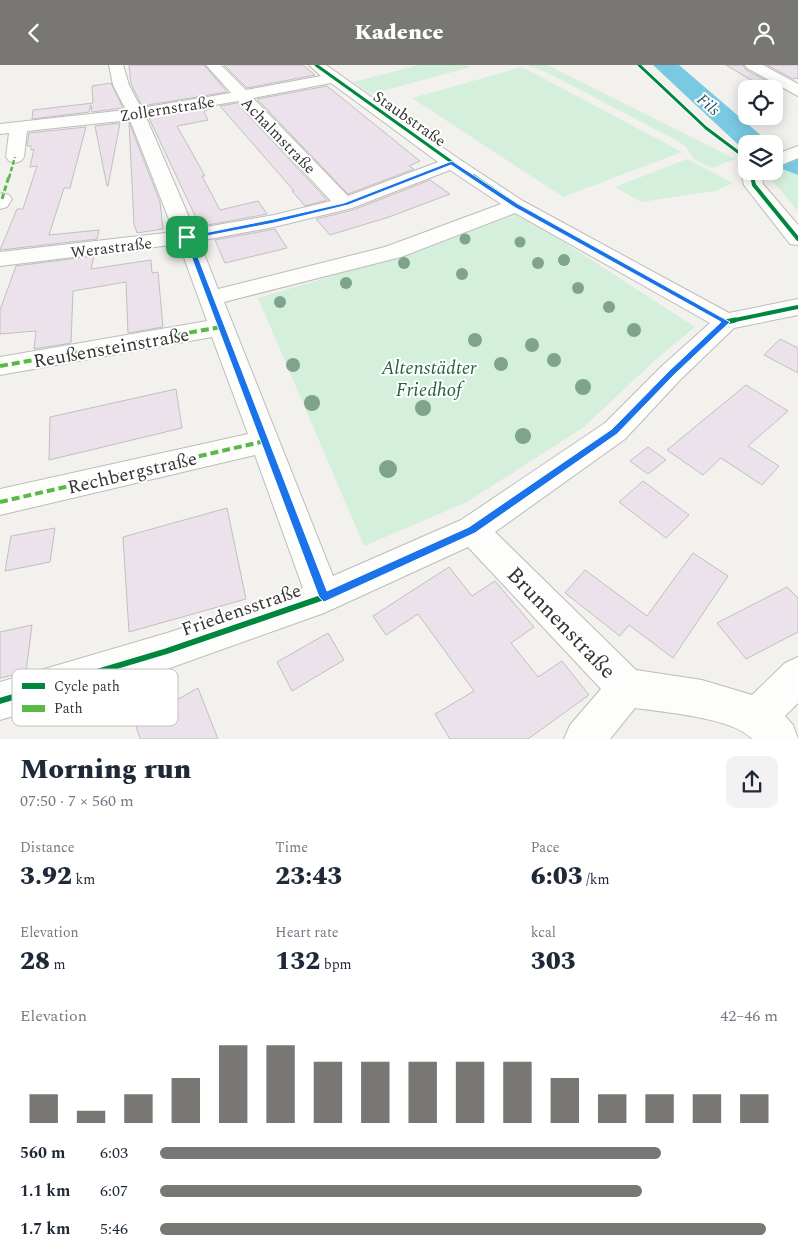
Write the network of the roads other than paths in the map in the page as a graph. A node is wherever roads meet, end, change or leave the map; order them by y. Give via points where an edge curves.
1 (116, 65) edge
2 (213, 65) edge
3 (316, 65) edge
4 (752, 65) edge
5 (332, 78) junction
6 (798, 91) edge
7 (241, 96) junction
8 (136, 114) junction
9 (19, 127) junction
10 (0, 129) edge
11 (798, 151) edge
12 (15, 157) dead end
13 (783, 158) edge
14 (452, 163) junction
15 (753, 180) edge
16 (346, 204) junction
17 (516, 205) junction
18 (187, 237) junction
19 (795, 243) edge
20 (2, 264) edge
21 (210, 298) junction
22 (798, 307) edge
23 (726, 322) junction
24 (221, 327) junction
25 (0, 366) edge
26 (265, 441) junction
27 (0, 502) edge
28 (472, 530) junction
29 (324, 597) junction
30 (107, 669) edge
31 (798, 676) edge
32 (626, 688) junction
33 (12, 697) edge
34 (0, 701) edge
35 (768, 727) edge
36 (584, 739) edge

1 - 8 street via 121,85
2 - 7 street, Achalmstraße
3 - 5 street, Staubstraße
4 - 6 street
5 - 7 street, Zollernstraße
5 - 14 street, Staubstraße
7 - 8 street, Zollernstraße
7 - 16 street, Achalmstraße
8 - 9 street, Zollernstraße
8 - 18 street
9 - 10 street, Zollernstraße
9 - 12 street
11 - 13 street
14 - 16 street, Werastraße
14 - 17 street, Staubstraße
15 - 19 street
16 - 18 street, Werastraße
17 - 21 street via 393,252
17 - 23 street, Staubstraße
18 - 20 street, Werastraße
18 - 21 street
21 - 24 street
22 - 23 street
23 - 28 street, Friedensstraße via 614,431
24 - 25 street, Reußensteinstraße
24 - 26 street
26 - 27 street, Rechbergstraße
26 - 29 street
28 - 29 street, Friedensstraße
28 - 32 street, Brunnenstraße
29 - 30 street, Friedensstraße
31 - 35 street
32 - 35 street via 702,699
32 - 36 street, Brunnenstraße
33 - 34 street, Friedensstraße

